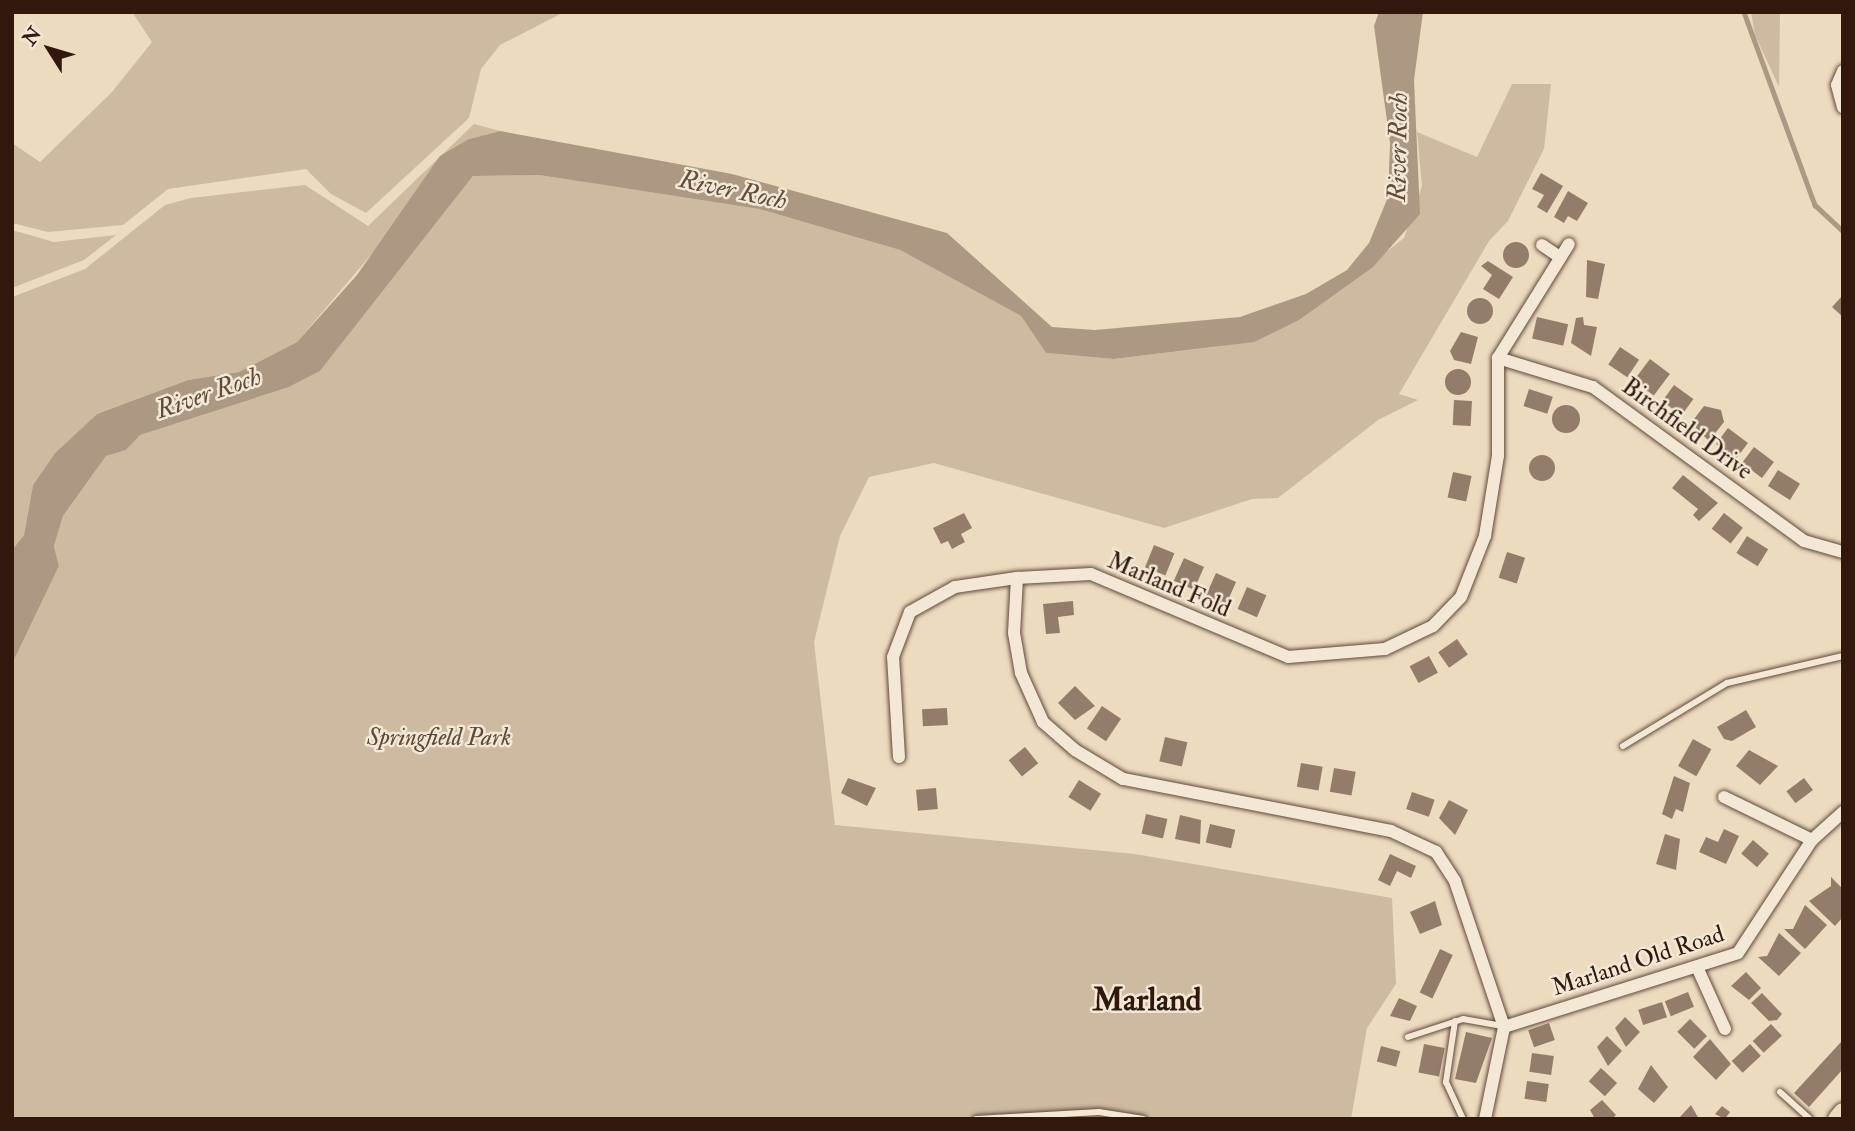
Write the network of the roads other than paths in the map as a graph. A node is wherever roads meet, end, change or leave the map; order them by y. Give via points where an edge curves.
1 (1843, 71) edge
2 (1843, 107) edge
3 (1569, 244) dead end
4 (1542, 246) dead end
5 (1560, 257) junction
6 (1498, 358) junction
7 (1843, 552) edge
8 (1017, 578) junction
9 (1843, 656) edge
10 (1623, 746) dead end
11 (899, 757) dead end
12 (1724, 797) dead end
13 (1843, 813) edge
14 (1812, 840) junction
15 (1697, 967) junction
16 (1455, 1021) junction
17 (1504, 1027) junction
18 (1726, 1029) dead end
19 (1408, 1037) dead end
20 (1780, 1092) dead end
21 (1843, 1113) edge
22 (976, 1119) edge
23 (1143, 1119) edge
24 (1463, 1119) edge
25 (1485, 1119) edge
26 (1810, 1119) edge
27 (1838, 1119) edge

1 - 2 street via 1837,85
3 - 5 street
4 - 5 street
5 - 6 street
6 - 7 street, Birchfield Drive via 1593,387 1804,541
6 - 8 street, Marland Fold via 1497,468 1485,536 1461,597 1433,626 1405,641 1359,654 1288,657 1091,574
8 - 11 street, Marland Fold via 955,587 910,612 893,657
8 - 17 street via 1014,646 1021,673 1043,722 1059,738 1123,779 1391,831 1429,847 1455,881
9 - 10 lane via 1727,683
12 - 14 street
13 - 14 street, Marland Old Road
14 - 15 street, Marland Old Road via 1738,953
15 - 17 street, Marland Old Road
15 - 18 street
16 - 17 lane
16 - 19 lane
16 - 24 lane via 1446,1082
17 - 25 street
20 - 26 lane
21 - 27 highway
22 - 23 lane via 1098,1112

